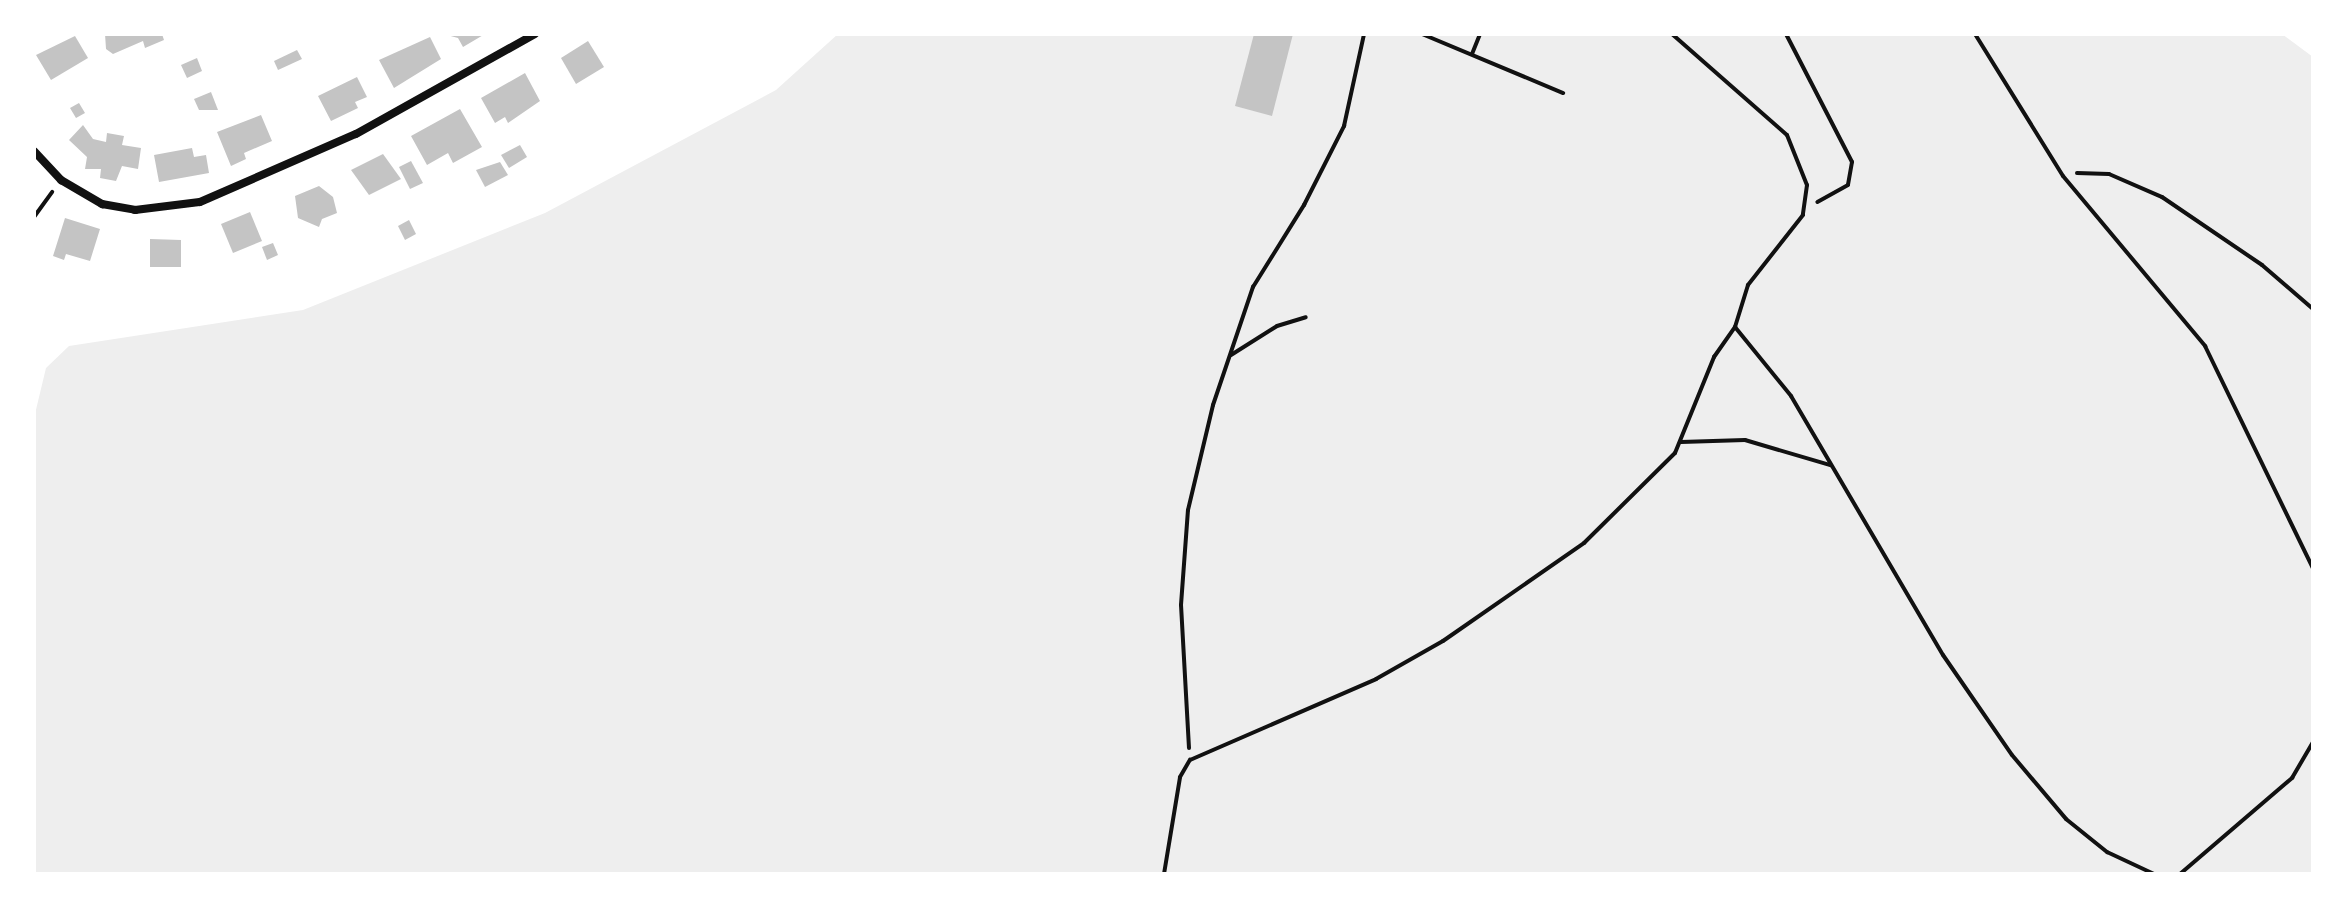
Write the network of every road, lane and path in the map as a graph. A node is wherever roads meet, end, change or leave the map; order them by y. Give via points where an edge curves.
1 (535, 34) edge
2 (1364, 34) edge
3 (1422, 34) edge
4 (1480, 34) edge
5 (1672, 34) edge
6 (1786, 34) edge
7 (1975, 34) edge
8 (1472, 55) junction
9 (1563, 93) dead end
10 (34, 151) edge
11 (2063, 176) junction
12 (61, 180) junction
13 (1807, 202) junction
14 (34, 217) edge
15 (2313, 309) edge
16 (1306, 317) dead end
17 (1735, 327) junction
18 (1230, 356) junction
19 (1681, 442) junction
20 (1832, 466) junction
21 (2313, 568) edge
22 (2313, 742) edge
23 (1190, 760) junction
24 (1164, 874) edge
25 (2154, 874) edge
26 (2180, 874) edge

1 - 12 street via 356,134 200,202 135,210 102,204
2 - 18 path via 1344,126 1304,205 1253,287
3 - 8 path
4 - 8 path
5 - 13 lane via 1787,135 1805,171
6 - 13 path via 1852,162 1848,185 1839,194
7 - 11 lane
8 - 9 path
10 - 12 street
11 - 15 path via 2109,174 2162,197 2238,247
11 - 21 lane via 2205,346
12 - 14 path
13 - 17 lane via 1796,227 1748,285
16 - 18 path via 1277,326
17 - 19 lane via 1714,357
17 - 20 lane via 1791,396
18 - 23 path via 1188,510 1181,605
19 - 20 lane via 1745,440
19 - 23 lane via 1664,466 1584,543 1443,641 1376,679
20 - 25 lane via 1943,655 2012,755 2066,819 2107,852
22 - 26 lane via 2292,778
23 - 24 lane via 1180,777

